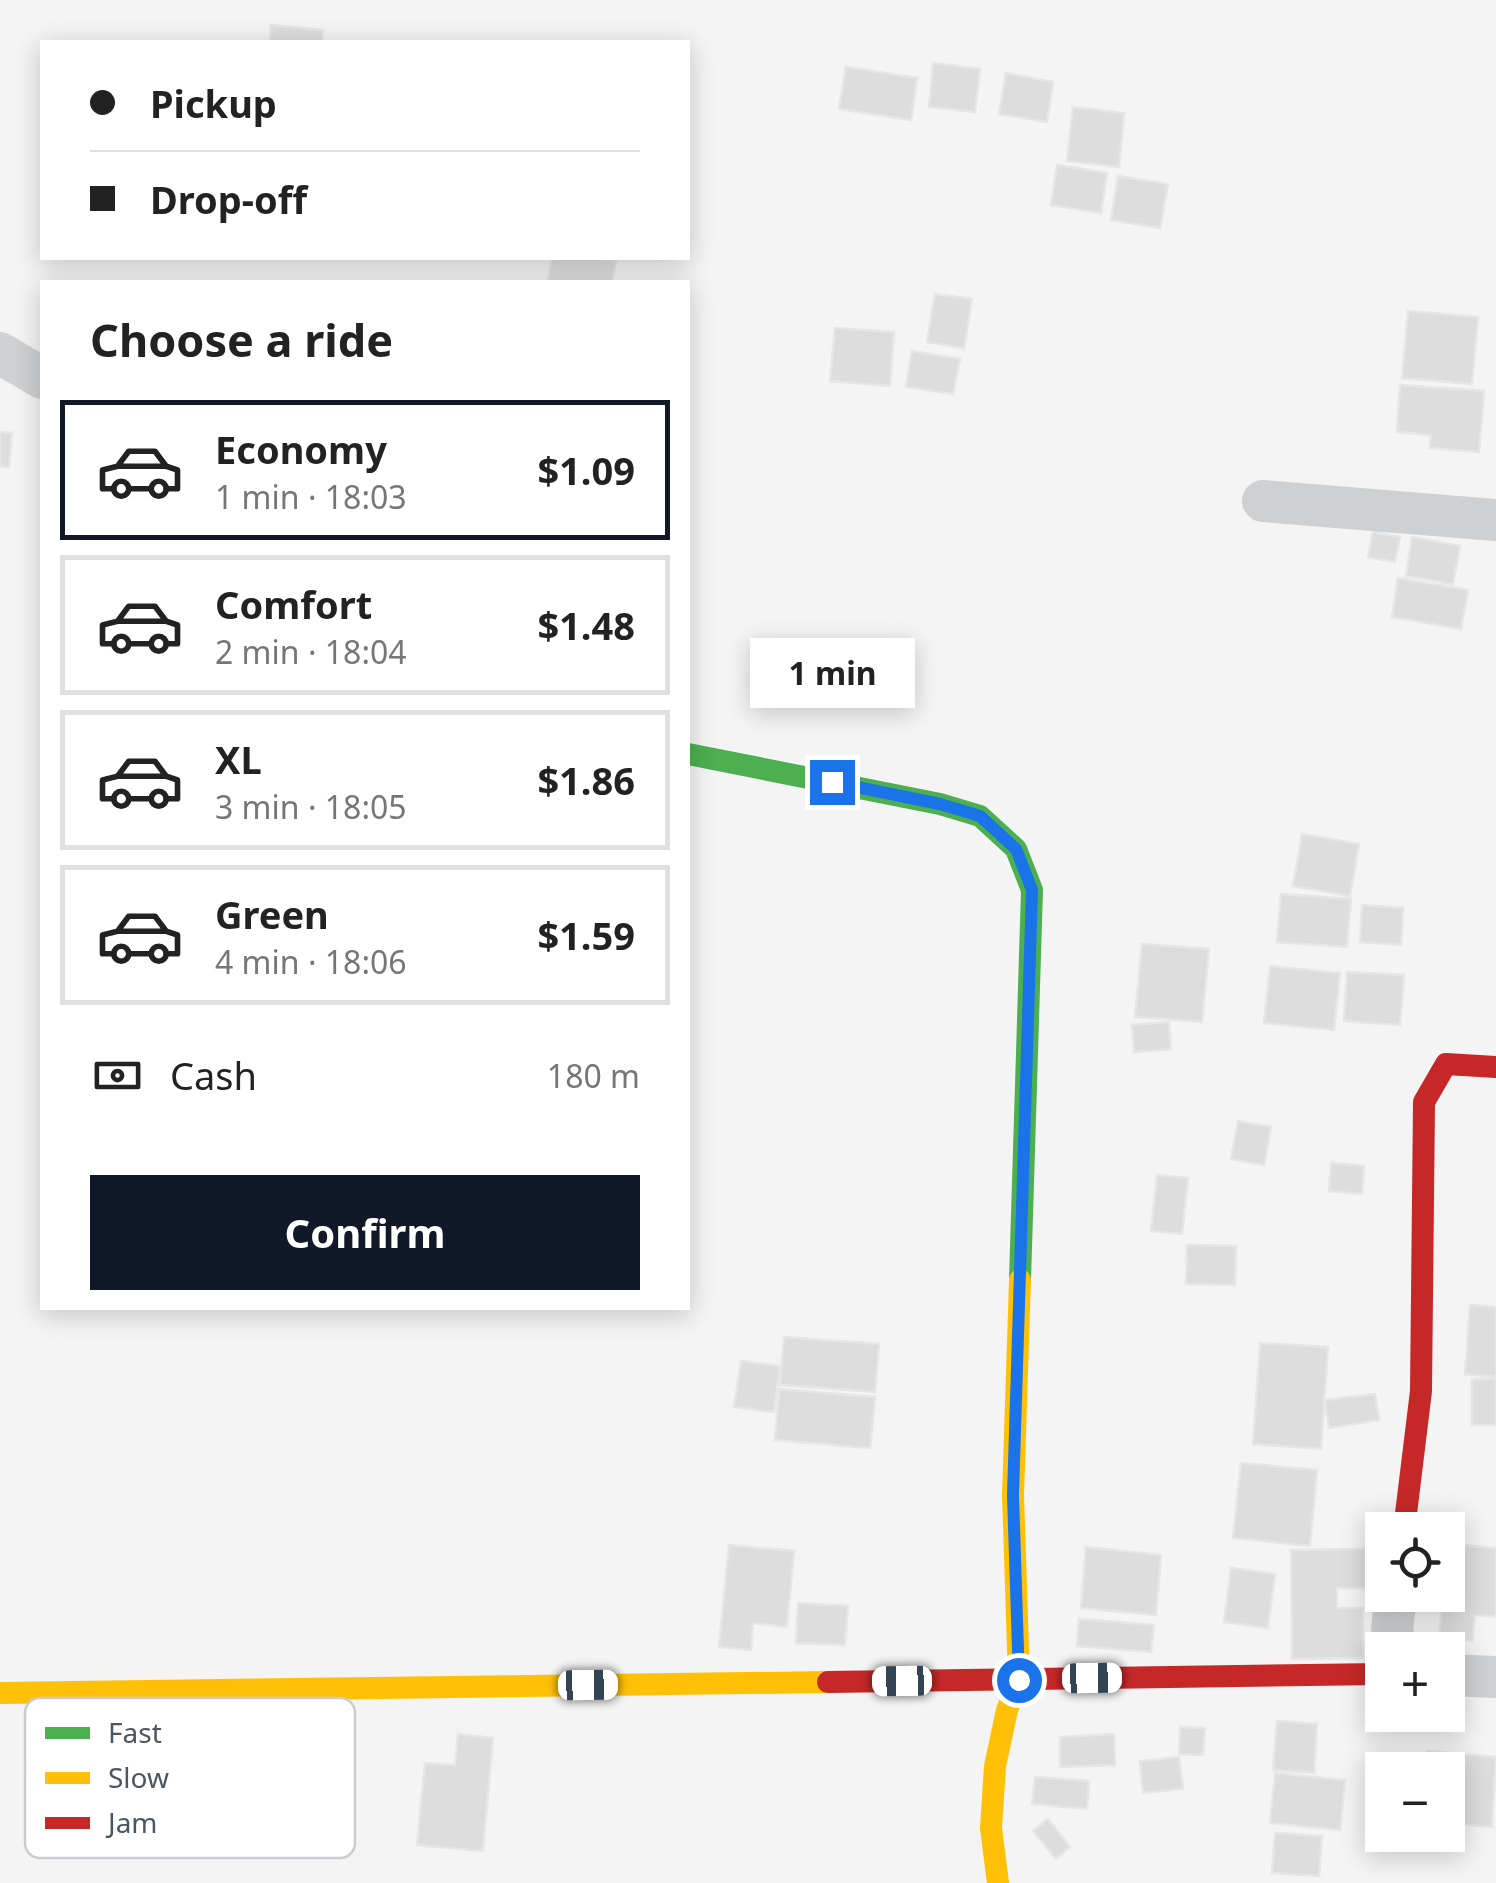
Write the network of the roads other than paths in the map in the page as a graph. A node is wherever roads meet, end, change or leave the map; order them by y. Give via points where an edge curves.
1 (0, 353) edge
2 (40, 377) edge
3 (1262, 501) dead end
4 (1496, 520) edge
5 (690, 754) edge
6 (1496, 1066) edge
7 (1406, 1512) edge
8 (1365, 1674) edge
9 (1465, 1676) edge
10 (1496, 1677) edge
11 (1019, 1680) junction
12 (0, 1692) edge
13 (998, 1883) edge

1 - 2 street
3 - 4 street
5 - 11 street via 980,816 1016,849 1032,890 1013,1495
6 - 7 street via 1446,1064 1424,1102 1421,1391
8 - 11 street
9 - 10 street
11 - 12 street
11 - 13 street via 995,1766 991,1828

